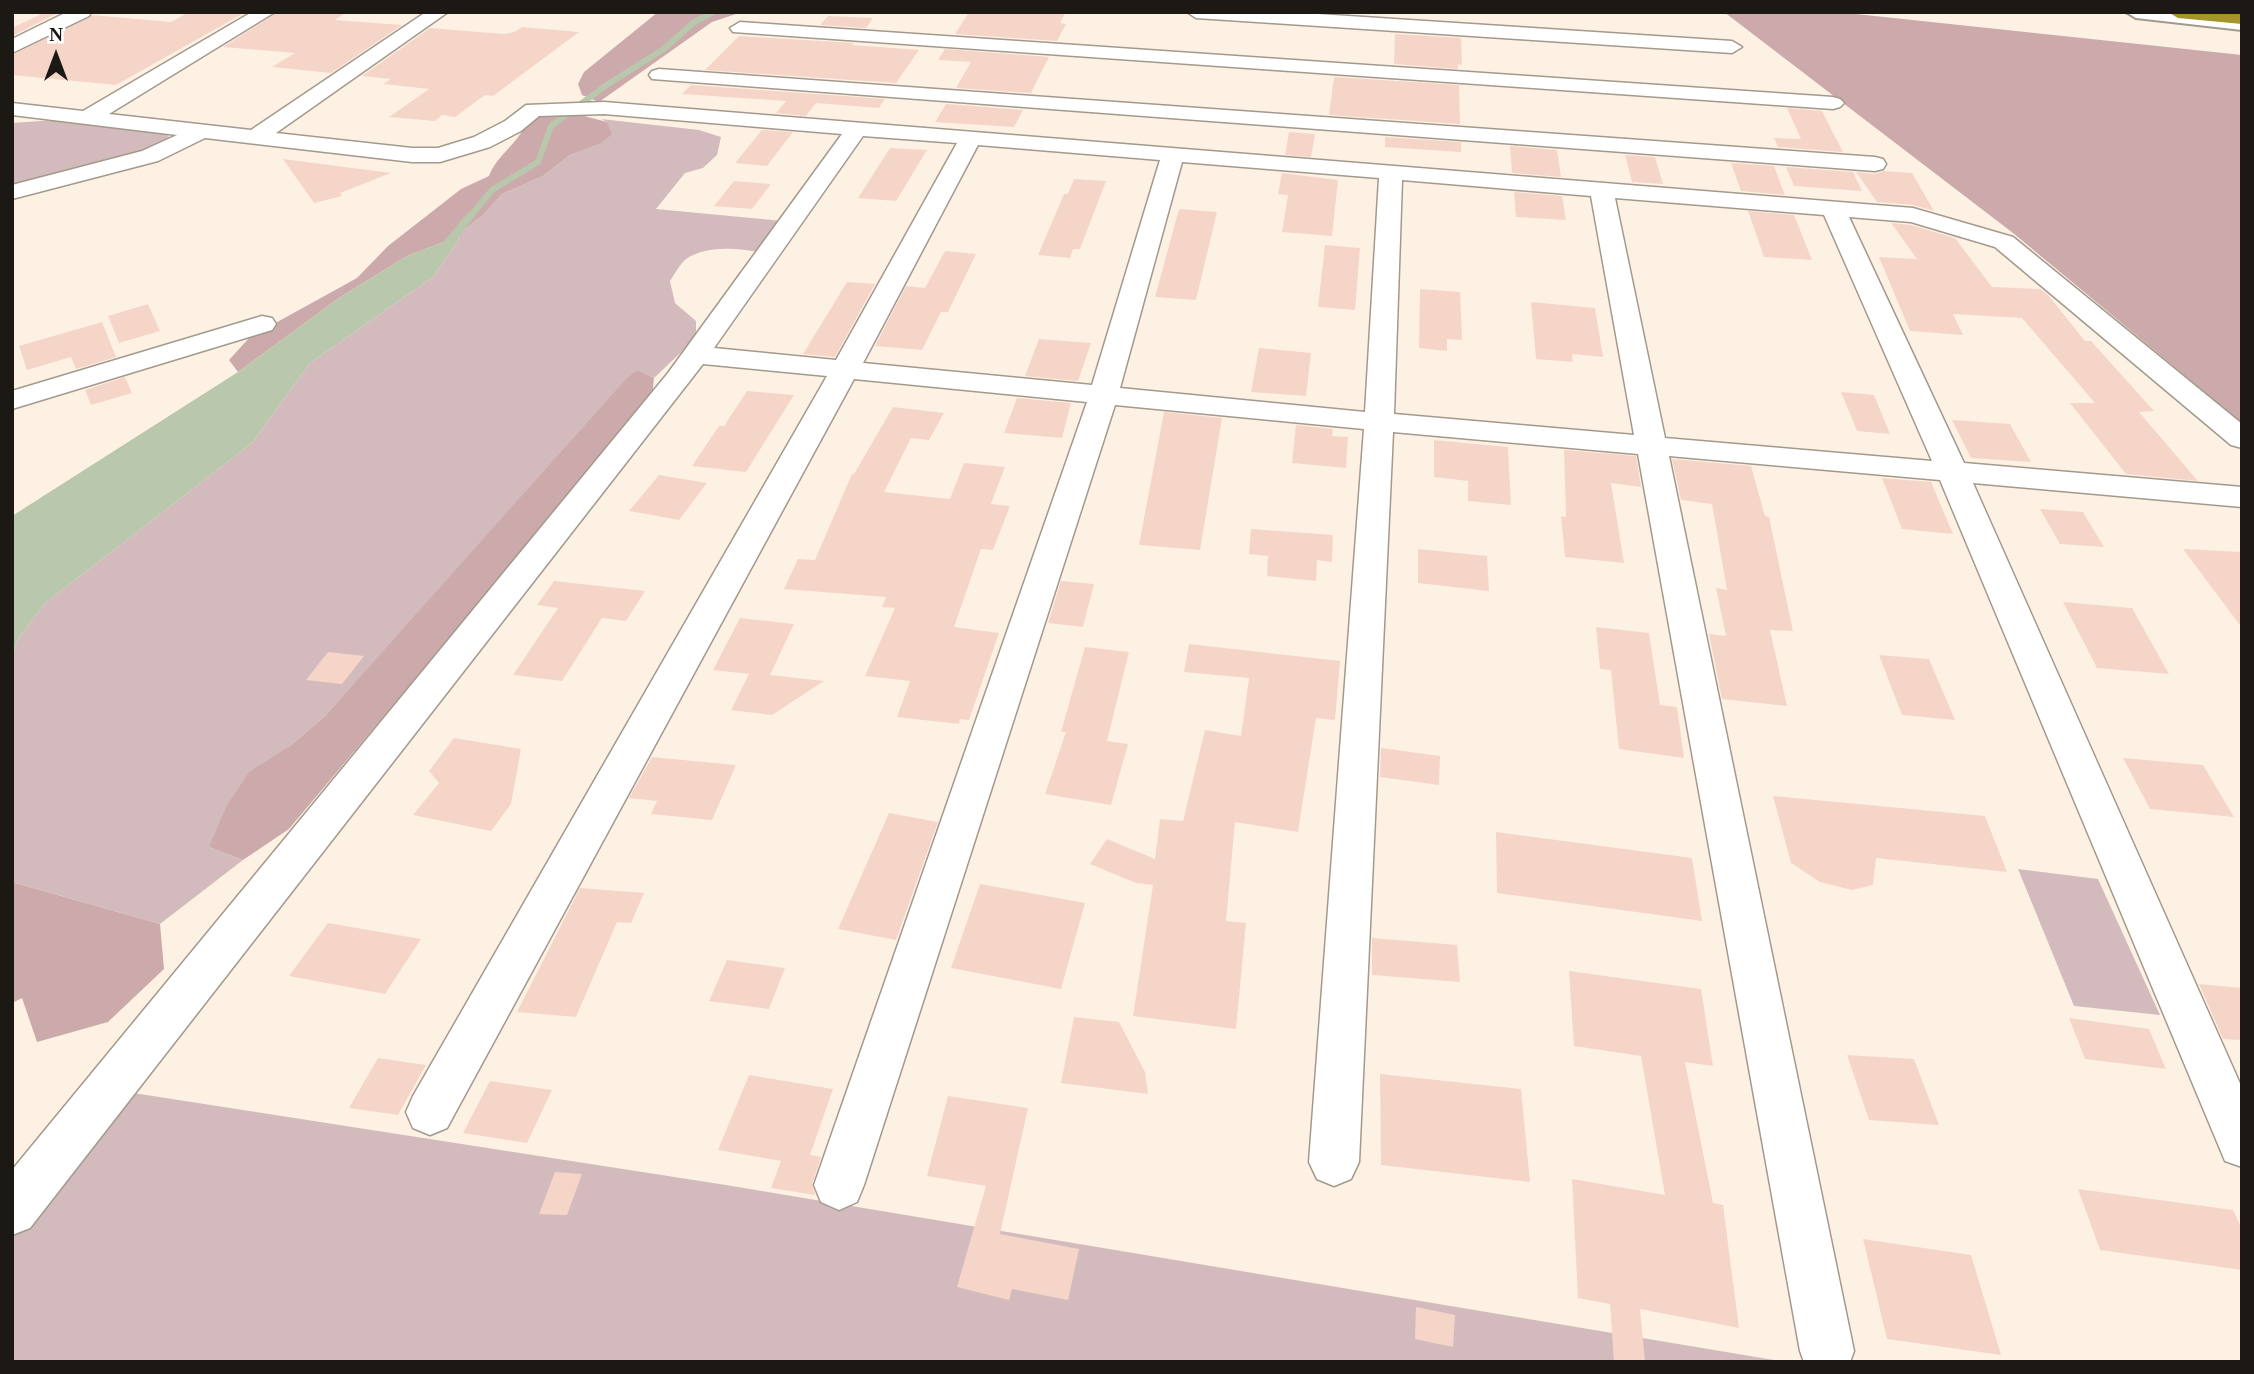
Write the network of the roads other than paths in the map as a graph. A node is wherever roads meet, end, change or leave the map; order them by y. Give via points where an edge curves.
1 (82, 12) edge
2 (266, 12) edge
3 (439, 12) edge
4 (1196, 12) edge
5 (2136, 12) edge
6 (2178, 12) edge
7 (2242, 18) edge
8 (2242, 24) edge
9 (740, 28) dead end
10 (1286, 36) edge
11 (12, 47) edge
12 (1732, 47) dead end
13 (659, 75) dead end
14 (1833, 103) dead end
15 (12, 109) edge
16 (88, 117) junction
17 (858, 129) junction
18 (202, 131) junction
19 (255, 137) junction
20 (971, 138) junction
21 (1262, 140) junction
22 (1173, 154) junction
23 (1875, 164) dead end
24 (1391, 172) junction
25 (1602, 190) junction
26 (12, 192) edge
27 (1833, 209) junction
28 (262, 324) dead end
29 (696, 355) junction
30 (845, 370) junction
31 (1104, 395) junction
32 (12, 400) edge
33 (1379, 422) junction
34 (2242, 439) edge
35 (1652, 446) junction
36 (1953, 474) junction
37 (2242, 497) edge
38 (430, 1112) dead end
39 (2242, 1144) edge
40 (1334, 1162) dead end
41 (839, 1185) dead end
42 (12, 1210) edge
43 (1827, 1351) dead end

1 - 11 street
2 - 16 street
3 - 19 street
4 - 10 street
5 - 8 main road
6 - 7 highway
9 - 10 street
10 - 12 street
10 - 14 street
10 - 21 street
13 - 21 street
15 - 16 street
16 - 18 street
17 - 19 street via 589,108 534,110 482,142 440,155
17 - 20 street
17 - 29 street
18 - 19 street
18 - 26 street via 150,156
20 - 22 street
20 - 30 street
21 - 22 street
21 - 23 street
21 - 24 street
22 - 31 street
24 - 25 street
24 - 33 street
25 - 27 street
25 - 35 street
27 - 34 street via 1913,215 2004,242
27 - 36 street
28 - 32 street
29 - 30 street
29 - 42 street
30 - 31 street
30 - 38 street
31 - 33 street
31 - 41 street
33 - 35 street
33 - 40 street
35 - 36 street
35 - 43 street
36 - 37 street
36 - 39 street

